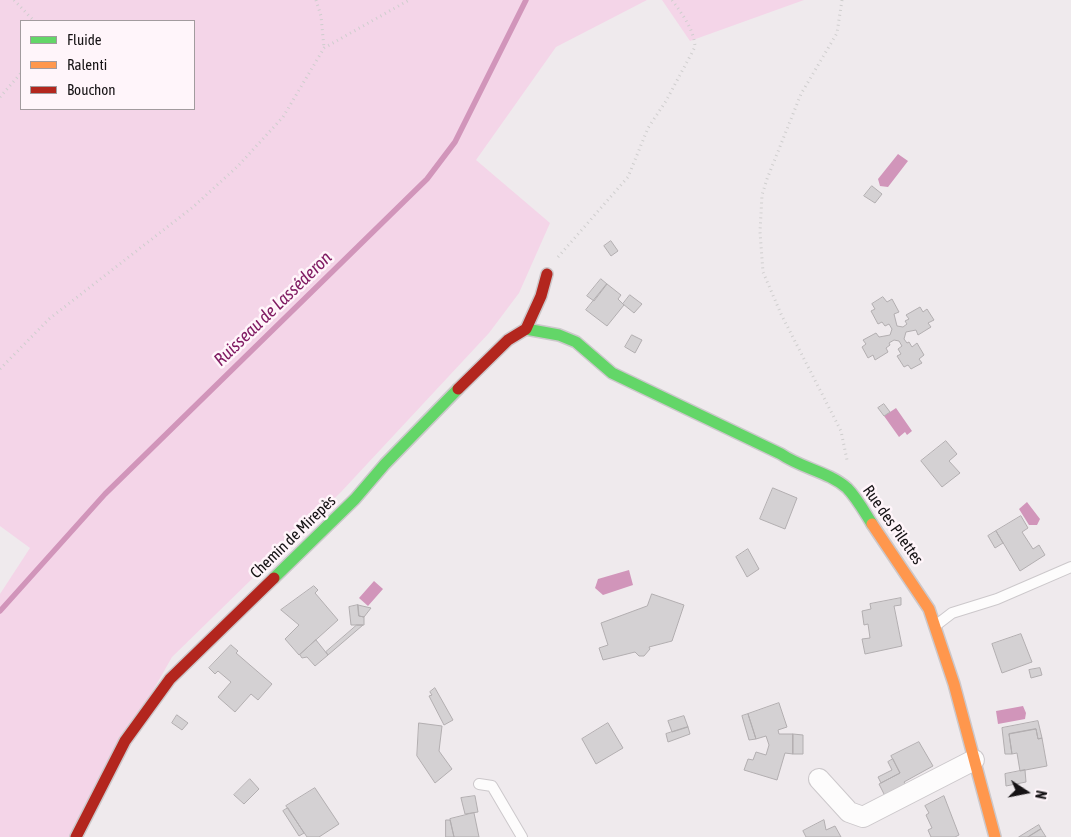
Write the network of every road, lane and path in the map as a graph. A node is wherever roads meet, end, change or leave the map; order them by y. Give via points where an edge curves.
1 (14, 0) edge
2 (316, 0) edge
3 (409, 0) edge
4 (672, 0) edge
5 (842, 0) edge
6 (33, 20) edge
7 (324, 48) junction
8 (20, 74) edge
9 (0, 97) edge
10 (547, 274) joint
11 (526, 329) junction
12 (0, 369) edge
13 (846, 487) junction
14 (1071, 567) edge
15 (934, 626) junction
16 (974, 760) junction
17 (819, 779) dead end
18 (479, 784) dead end
19 (76, 837) edge
20 (522, 837) edge
21 (995, 837) edge

1 - 6 path
2 - 7 path
3 - 7 path
4 - 10 path via 695,39 695,47 648,128 628,178 572,239
5 - 13 path via 837,33 801,94 767,179 762,195 760,232 763,272 785,323 841,431 847,458
7 - 12 path via 283,117 238,166 193,207 49,319
8 - 9 path
10 - 11 street
11 - 13 street, Rue des Pilettes via 576,342 612,373
11 - 19 street, Chemin de Mirepès via 491,355 355,499 170,679 125,741
13 - 15 street, Rue des Pilettes via 914,584
14 - 15 lane via 997,599 952,613
15 - 16 street, Rue des Pilettes via 954,684
16 - 17 street via 863,817 849,812
16 - 21 street, Rue des Pilettes
18 - 20 lane via 492,786

